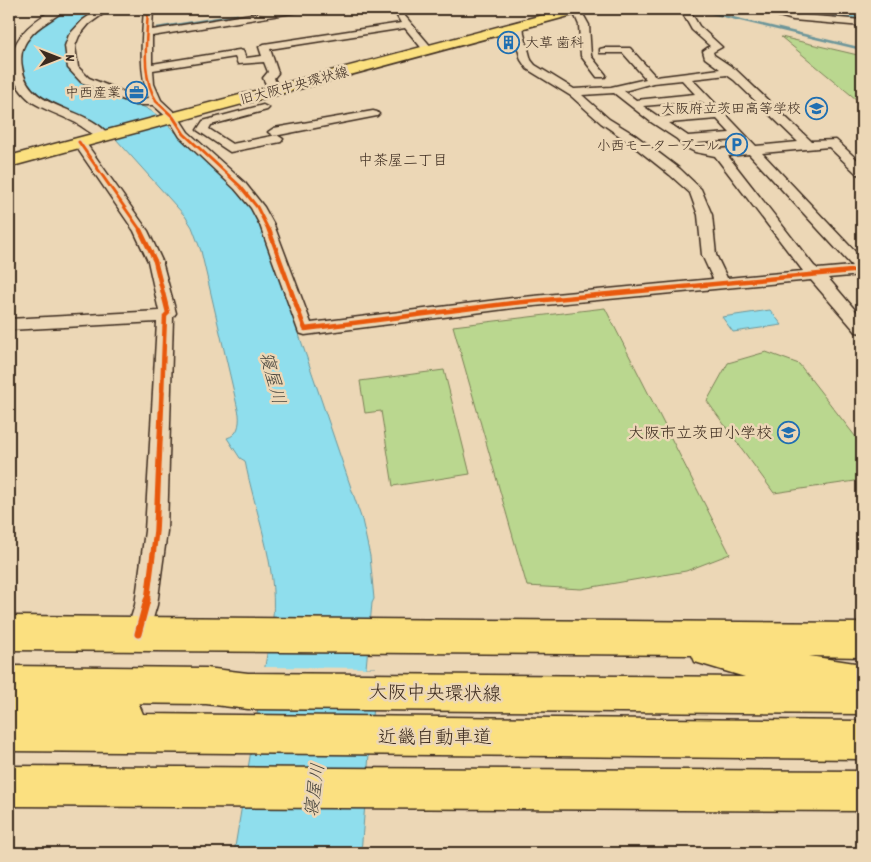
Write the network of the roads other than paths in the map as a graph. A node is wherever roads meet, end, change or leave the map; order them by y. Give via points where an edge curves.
1 (16, 9) edge
2 (60, 9) edge
3 (105, 9) edge
4 (148, 9) edge
5 (265, 9) edge
6 (298, 9) edge
7 (397, 9) edge
8 (578, 9) edge
9 (680, 9) edge
10 (759, 9) edge
11 (9, 12) edge
12 (247, 13) junction
13 (189, 17) dead end
14 (862, 23) edge
15 (407, 24) junction
16 (521, 24) junction
17 (148, 34) junction
18 (428, 49) junction
19 (604, 52) dead end
20 (268, 58) junction
21 (148, 68) junction
22 (730, 71) junction
23 (601, 75) dead end
24 (684, 76) junction
25 (653, 80) junction
26 (615, 89) junction
27 (274, 90) junction
28 (571, 92) junction
29 (703, 97) junction
30 (156, 101) junction
31 (634, 104) junction
32 (373, 114) dead end
33 (721, 115) junction
34 (168, 118) junction
35 (657, 121) junction
36 (270, 123) junction
37 (105, 135) junction
38 (740, 136) junction
39 (684, 140) junction
40 (79, 142) junction
41 (808, 145) junction
42 (752, 150) junction
43 (719, 153) junction
44 (9, 162) edge
45 (862, 171) edge
46 (862, 269) edge
47 (815, 275) junction
48 (722, 283) junction
49 (165, 316) junction
50 (9, 325) edge
51 (862, 328) edge
52 (9, 633) edge
53 (138, 634) junction
54 (657, 638) junction
55 (862, 640) edge
56 (862, 681) edge
57 (9, 684) edge
58 (862, 696) edge
59 (9, 709) edge
60 (9, 732) edge
61 (466, 736) junction
62 (862, 740) edge
63 (9, 786) edge
64 (862, 791) edge

1 - 11 street
2 - 37 street via 21,40 16,57 17,79 32,96
3 - 30 street via 74,35 70,46 73,68 85,80 140,103
4 - 17 street via 152,20
5 - 12 street
6 - 12 street
7 - 15 street
8 - 16 main road, 旧大阪中央環状線
8 - 23 street via 584,25 586,56
9 - 22 street via 685,10 695,28 716,47 708,51 710,56
10 - 14 street via 793,17
12 - 13 street
12 - 17 street
15 - 18 street
15 - 20 street via 264,47
16 - 18 main road, 旧大阪中央環状線
16 - 28 street via 528,64
17 - 21 street
18 - 27 main road, 旧大阪中央環状線
19 - 25 street via 626,50
20 - 21 street via 242,62 239,53
20 - 27 street via 274,73 268,78
21 - 30 street via 149,84
22 - 24 street
22 - 41 street
24 - 25 street
24 - 29 street
25 - 26 street
26 - 28 street
26 - 31 street
27 - 36 main road, 旧大阪中央環状線
28 - 48 street via 696,192 705,215 709,255
29 - 31 street
29 - 33 street
30 - 34 street
31 - 35 street
32 - 36 street
33 - 35 street
33 - 38 street
34 - 36 main road, 旧大阪中央環状線
34 - 37 main road, 旧大阪中央環状線
34 - 48 street via 240,186 260,211 305,329 514,303
35 - 39 street
37 - 40 main road, 旧大阪中央環状線
38 - 39 street
38 - 42 street
39 - 43 street via 699,149
40 - 44 main road, 旧大阪中央環状線
40 - 49 street via 141,231 155,261 168,313
41 - 42 street
41 - 45 street via 832,143
42 - 43 street
42 - 46 street
43 - 47 street
46 - 47 street
47 - 48 street
47 - 51 street
49 - 50 street
49 - 53 street via 156,532 146,606
52 - 53 main road
53 - 54 main road
54 - 55 main road
54 - 56 main road via 800,673
57 - 58 main road, 大阪中央環状線 via 206,686 248,691
59 - 61 main road
60 - 61 main road, 近畿自動車道
61 - 62 main road, 近畿自動車道
63 - 64 main road

